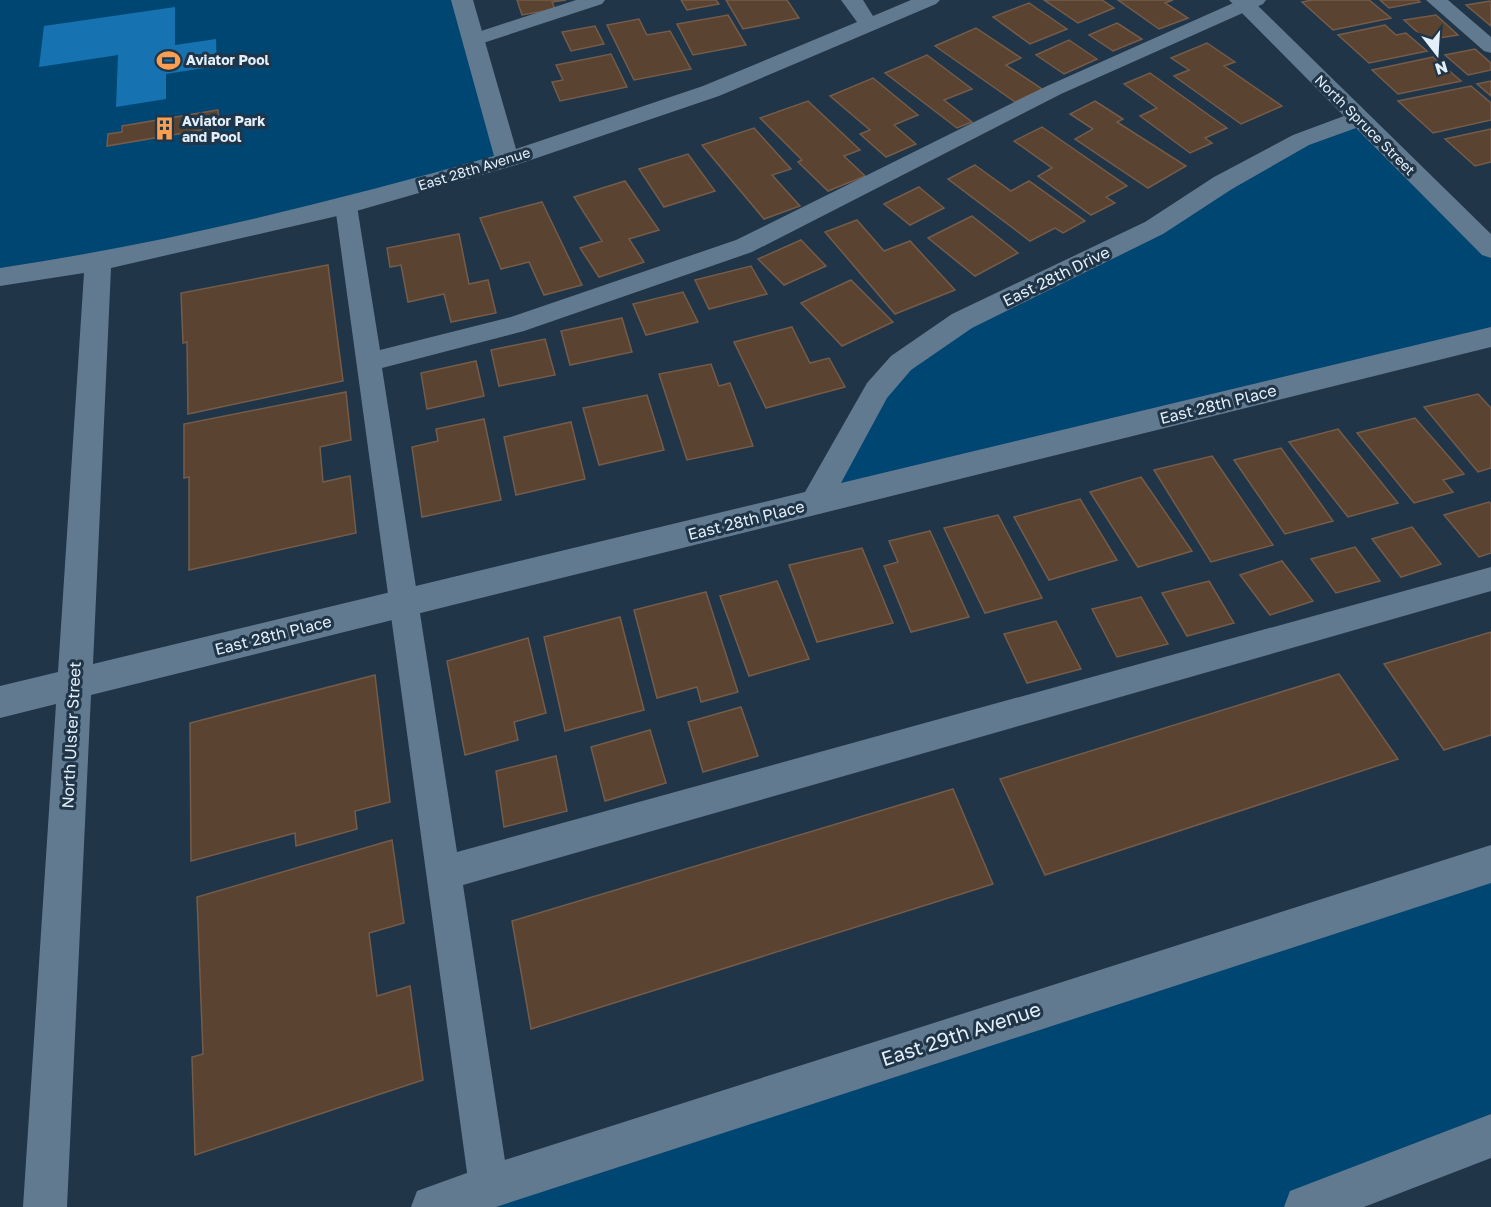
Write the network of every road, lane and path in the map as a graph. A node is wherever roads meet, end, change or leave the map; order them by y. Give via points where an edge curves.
1 (462, 0) edge
2 (595, 0) edge
3 (852, 0) edge
4 (929, 0) edge
5 (1436, 0) edge
6 (1247, 1) edge
7 (869, 25) junction
8 (473, 40) junction
9 (1491, 47) edge
10 (1359, 119) junction
11 (507, 160) junction
12 (346, 206) junction
13 (1491, 249) edge
14 (98, 262) junction
15 (0, 277) edge
16 (1491, 337) edge
17 (369, 362) junction
18 (815, 503) junction
19 (1491, 579) edge
20 (405, 603) junction
21 (74, 684) junction
22 (0, 702) edge
23 (1491, 864) edge
24 (444, 873) junction
25 (1491, 1136) edge
26 (489, 1187) junction
27 (45, 1207) edge
28 (433, 1207) edge
29 (1306, 1207) edge

1 - 8 street
2 - 8 lane
3 - 7 street
4 - 7 street, East 28th Avenue
5 - 9 lane
6 - 10 street, North Spruce Street
6 - 17 lane via 1054,90 744,246 515,325
7 - 11 street, East 28th Avenue via 711,91
8 - 11 street
10 - 13 street, North Spruce Street
10 - 18 street, East 28th Drive via 1301,140 1223,183 1154,228 962,321 901,363 877,391
11 - 12 street, East 28th Avenue
12 - 14 street, East 28th Avenue
12 - 17 lane
14 - 15 street, East 28th Avenue
14 - 21 street, North Ulster Street
16 - 18 street, East 28th Place
17 - 20 lane
18 - 20 street, East 28th Place
19 - 24 lane
20 - 21 street, East 28th Place
20 - 24 lane
21 - 22 street, East 28th Place
21 - 27 street, North Ulster Street
23 - 26 street, East 29th Avenue
24 - 26 lane
25 - 29 street
26 - 28 street, East 29th Avenue

